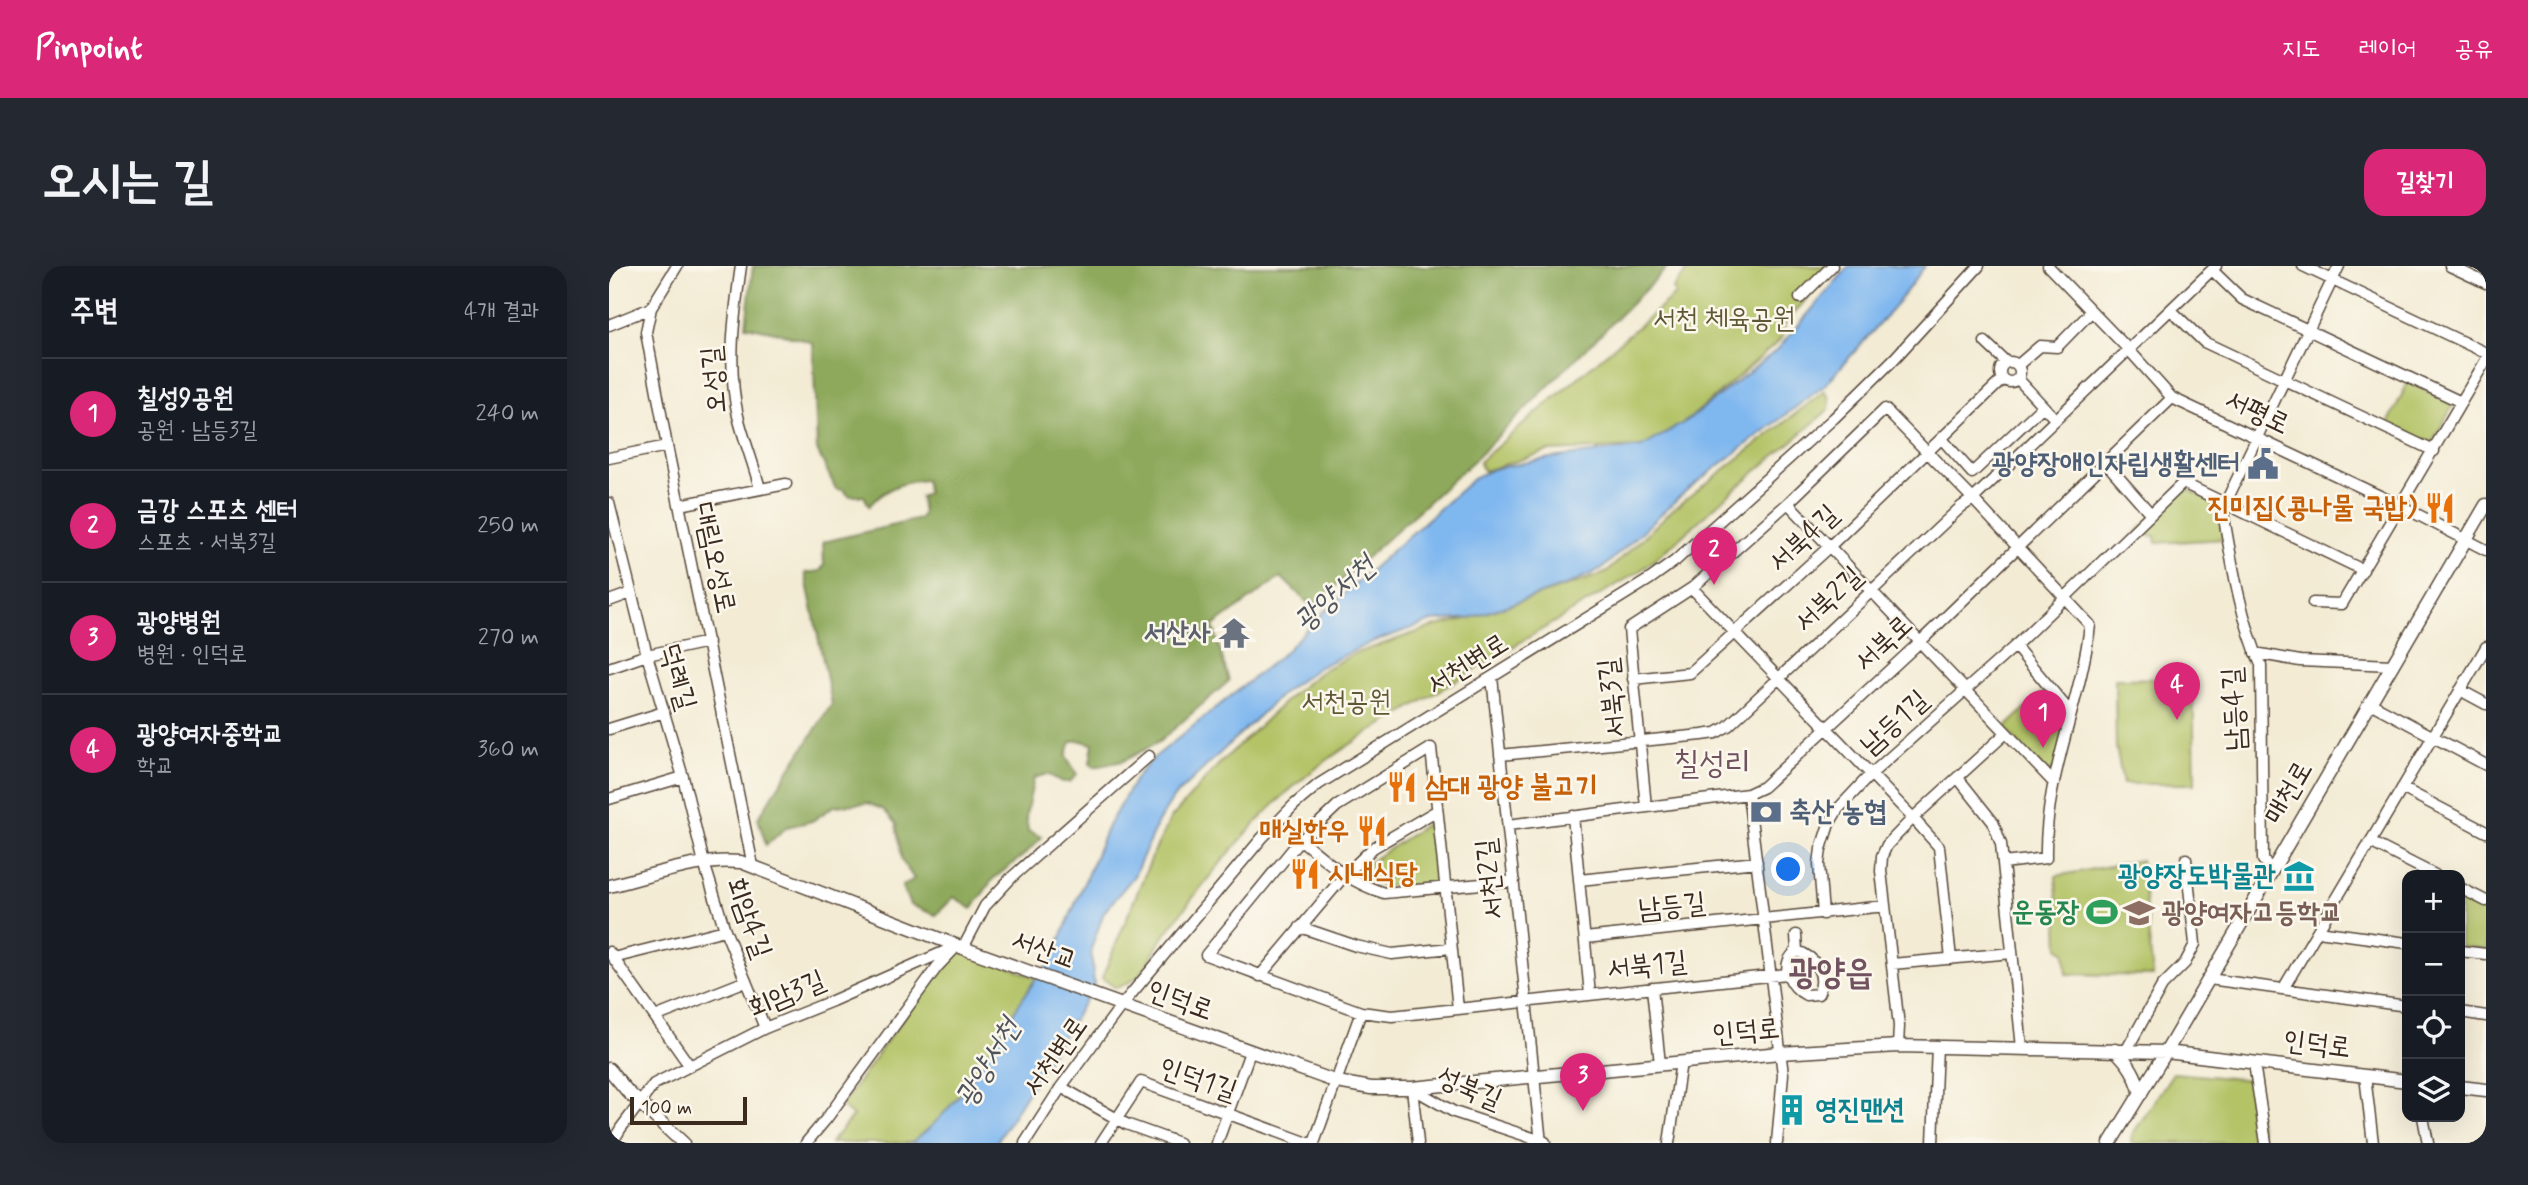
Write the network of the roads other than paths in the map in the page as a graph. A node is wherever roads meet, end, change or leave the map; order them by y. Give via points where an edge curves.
1 (677, 266) edge
2 (741, 266) edge
3 (1832, 266) edge
4 (1979, 266) edge
5 (2048, 266) edge
6 (2303, 266) edge
7 (2339, 266) edge
8 (2449, 266) edge
9 (2214, 268) edge
10 (2333, 280) junction
11 (2486, 283) edge
12 (1800, 298) dead end
13 (651, 308) junction
14 (2171, 310) junction
15 (2091, 312) junction
16 (609, 325) edge
17 (2308, 330) junction
18 (1985, 342) dead end
19 (2129, 350) junction
20 (2486, 353) edge
21 (2486, 360) edge
22 (2006, 362) junction
23 (2018, 365) junction
24 (2003, 379) junction
25 (2018, 379) junction
26 (2285, 382) junction
27 (2172, 398) junction
28 (2461, 402) junction
29 (2043, 406) junction
30 (2055, 419) junction
31 (1942, 439) junction
32 (2258, 439) junction
33 (667, 446) junction
34 (2434, 450) junction
35 (1927, 454) junction
36 (609, 458) edge
37 (2106, 463) junction
38 (786, 484) dead end
39 (760, 489) junction
40 (1973, 499) junction
41 (609, 503) edge
42 (1788, 503) junction
43 (2225, 503) junction
44 (680, 505) junction
45 (2486, 505) edge
46 (2401, 506) junction
47 (2151, 513) junction
48 (612, 530) edge
49 (2465, 539) junction
50 (1830, 546) junction
51 (2018, 548) junction
52 (2486, 550) edge
53 (2363, 570) junction
54 (1692, 588) junction
55 (1872, 591) junction
56 (631, 593) junction
57 (2063, 597) junction
58 (609, 601) edge
59 (2312, 603) dead end
60 (1735, 634) junction
61 (1921, 641) junction
62 (708, 642) junction
63 (2015, 646) junction
64 (2486, 647) edge
65 (2255, 653) junction
66 (647, 655) junction
67 (2392, 665) junction
68 (609, 668) edge
69 (1492, 677) junction
70 (1633, 679) junction
71 (1779, 679) junction
72 (2460, 690) junction
73 (1964, 691) junction
74 (2369, 703) junction
75 (2486, 704) edge
76 (664, 712) junction
77 (2071, 713) junction
78 (1827, 728) junction
79 (609, 729) edge
80 (2005, 734) junction
81 (2433, 737) junction
82 (1640, 741) junction
83 (1500, 755) junction
84 (1149, 756) dead end
85 (2486, 765) edge
86 (1870, 775) junction
87 (683, 777) junction
88 (1958, 778) junction
89 (2054, 783) junction
90 (2402, 788) junction
91 (1748, 794) junction
92 (609, 799) edge
93 (1646, 807) junction
94 (1436, 811) junction
95 (1573, 816) junction
96 (1913, 818) junction
97 (1508, 825) junction
98 (2486, 832) edge
99 (1301, 839) junction
100 (2370, 842) junction
101 (2186, 859) dead end
102 (1757, 862) junction
103 (704, 863) junction
104 (2003, 863) junction
105 (753, 866) junction
106 (2272, 870) junction
107 (2425, 870) edge
108 (1344, 876) junction
109 (1579, 880) junction
110 (1514, 881) junction
111 (609, 886) edge
112 (1445, 888) junction
113 (2465, 890) edge
114 (2486, 901) edge
115 (1885, 906) junction
116 (1823, 914) junction
117 (1764, 920) junction
118 (1300, 928) junction
119 (725, 930) junction
120 (2318, 931) junction
121 (1796, 935) dead end
122 (1584, 938) junction
123 (2402, 942) edge
124 (963, 948) junction
125 (1451, 948) junction
126 (1797, 951) junction
127 (2465, 952) edge
128 (2012, 953) junction
129 (2486, 954) edge
130 (611, 955) edge
131 (1951, 959) junction
132 (1892, 964) junction
133 (1787, 974) junction
134 (1260, 976) junction
135 (1771, 976) junction
136 (2209, 979) junction
137 (746, 981) junction
138 (1652, 988) junction
139 (2283, 989) junction
140 (1590, 995) junction
141 (1103, 999) joint
142 (1527, 1002) junction
143 (2402, 1005) edge
144 (1121, 1006) junction
145 (1458, 1009) junction
146 (1361, 1012) junction
147 (2465, 1014) edge
148 (2486, 1016) edge
149 (655, 1017) junction
150 (765, 1028) junction
151 (1898, 1046) junction
152 (1937, 1046) junction
153 (2022, 1048) junction
154 (2120, 1051) junction
155 (1250, 1052) junction
156 (2167, 1052) junction
157 (1780, 1053) junction
158 (1681, 1062) junction
159 (2254, 1063) junction
160 (1660, 1064) junction
161 (689, 1065) junction
162 (609, 1069) edge
163 (1535, 1075) junction
164 (2365, 1076) junction
165 (2402, 1080) edge
166 (1337, 1082) junction
167 (1061, 1087) junction
168 (1412, 1088) junction
169 (2465, 1088) edge
170 (2486, 1090) edge
171 (2141, 1094) junction
172 (639, 1104) junction
173 (1228, 1114) junction
174 (1116, 1120) junction
175 (2424, 1122) edge
176 (2121, 1125) junction
177 (1543, 1142) edge
178 (612, 1143) edge
179 (683, 1143) edge
180 (806, 1143) edge
181 (1025, 1143) edge
182 (1101, 1143) edge
183 (1179, 1143) edge
184 (1217, 1143) edge
185 (1308, 1143) edge
186 (1314, 1143) edge
187 (1417, 1143) edge
188 (1669, 1143) edge
189 (1777, 1143) edge
190 (1933, 1143) edge
191 (2110, 1143) edge
192 (2121, 1143) edge
193 (2266, 1143) edge
194 (2373, 1143) edge
195 (2428, 1143) edge

1 - 13 street, 대림오성로
2 - 39 street, 오성길 via 733,318 734,393
3 - 12 street
4 - 69 street, 서천변로 via 1842,410 1675,561
5 - 15 street, 서평로
6 - 10 street
7 - 10 street
8 - 11 street
9 - 14 street, 서북2길
9 - 17 street via 2242,299
10 - 17 street
10 - 20 street
13 - 16 street
13 - 33 street, 대림오성로 via 646,332
14 - 19 street, 서북2길
14 - 26 street via 2204,342
15 - 19 street, 서평로
15 - 23 street via 2057,347 2040,346
17 - 26 street
17 - 28 street
18 - 22 street
19 - 27 street, 서평로
19 - 30 street, 서북2길
21 - 28 street
22 - 23 street
22 - 24 street via 2000,370
23 - 25 street
24 - 25 street
24 - 31 street, 서북4길
25 - 29 street
26 - 32 street
26 - 34 street
27 - 32 street, 서평로
27 - 37 street, 서북로
28 - 34 street
29 - 30 street
29 - 31 street via 1972,473
30 - 40 street, 서북2길
31 - 35 street, 서북4길
32 - 43 street
32 - 46 street, 서평로
33 - 36 street
33 - 44 street, 대림오성로
34 - 46 street
35 - 40 street
35 - 42 street, 서북3길 via 1885,409
35 - 50 street, 서북4길
37 - 47 street
37 - 51 street, 서북로
38 - 39 street
39 - 44 street
40 - 51 street
40 - 55 street, 서북2길
41 - 48 street, 덕례길
42 - 50 street
42 - 54 street, 서북3길
43 - 47 street, 남등1길 via 2183,483
43 - 53 street, 남등1길
43 - 65 street, 남등4길 via 2234,575
44 - 62 street, 대림오성로
45 - 49 main road, 매천로
46 - 49 street, 서평로
46 - 53 street
47 - 57 street, 남등1길
48 - 56 street, 덕례길
49 - 52 street, 서평로
49 - 67 main road, 매천로
50 - 55 street
50 - 60 street, 서북4길
51 - 57 street
51 - 61 street, 서북로
53 - 59 street via 2343,604
54 - 60 street
54 - 70 street, 서북3길 via 1629,629
55 - 61 street
55 - 71 street, 서북2길
56 - 58 street
56 - 66 street, 덕례길
57 - 63 street, 남등1길
57 - 77 street via 2090,625
60 - 70 street, 서북4길 via 1690,673
60 - 71 street
61 - 73 street
61 - 78 street, 서북로
62 - 66 street
62 - 105 street, 대림오성로
63 - 73 street, 남등1길
63 - 77 street
64 - 72 street
65 - 67 street via 2300,661
65 - 106 street, 남등4길 via 2262,680 2263,860
66 - 68 street
66 - 76 street, 덕례길
67 - 74 main road, 매천로
69 - 83 street, 서천2길
69 - 144 street, 서천변로 via 1319,784 1294,805
70 - 82 street, 서북3길
71 - 78 street
71 - 82 street, 서북2길 via 1716,733
72 - 75 street
72 - 81 street
73 - 80 street
73 - 86 street, 남등1길
74 - 81 street
74 - 106 main road, 매천로
76 - 79 street
76 - 87 street, 덕례길
77 - 89 street
78 - 86 street
78 - 91 street, 서북로 via 1763,787
80 - 88 street
80 - 89 street
81 - 85 street
81 - 90 street
82 - 83 street, 서북2길
82 - 93 street, 서북3길
83 - 97 street, 서천2길
84 - 124 street via 1011,877 985,906
86 - 96 street
86 - 116 street, 남등1길 via 1829,824 1819,864
87 - 92 street
87 - 103 street, 덕례길
88 - 96 street
88 - 104 street via 1993,822
89 - 104 street via 2045,830 2046,858
90 - 98 street
90 - 100 street
91 - 93 street, 서북로
91 - 102 street
93 - 95 street, 서북로
94 - 99 street via 1431,748 1337,806
94 - 108 street via 1373,848
94 - 112 street
95 - 97 street, 서북로
95 - 109 street
96 - 115 street via 1882,856
96 - 131 street via 1939,847
97 - 110 street, 서천2길
99 - 108 street
99 - 134 street, 서북1길 via 1206,955
100 - 107 street
100 - 120 street
101 - 154 street via 2195,944
102 - 109 street, 남등길
102 - 117 street
103 - 105 main road via 730,861
103 - 111 main road
103 - 119 street, 회암4길
104 - 128 street
105 - 124 main road
106 - 136 main road, 매천로
108 - 112 street via 1384,893
108 - 118 street
109 - 122 street
110 - 112 street
110 - 142 street, 서천2길
112 - 125 street
113 - 114 street
115 - 116 street, 남등길
115 - 132 street
116 - 117 street, 남등길
117 - 122 street, 남등길
117 - 135 street
118 - 125 street via 1392,954
118 - 134 street
119 - 130 street
119 - 137 street, 회암4길
120 - 123 street
120 - 139 street
121 - 126 street
122 - 140 street
124 - 141 main road, 서산교
124 - 150 street, 회암3길
124 - 180 street via 937,967
125 - 145 street
126 - 133 street via 1789,958
126 - 133 street via 1814,960 1821,990 1807,995 1794,987
127 - 129 street
128 - 131 street
128 - 153 street
130 - 149 street
131 - 132 street
132 - 151 street
133 - 135 street, 서북1길
134 - 146 street, 서북1길
135 - 138 street, 서북1길
135 - 157 street
136 - 139 street
136 - 156 main road, 매천로
137 - 149 street, 회암3길
137 - 150 street, 회암4길
138 - 140 street, 서북1길
138 - 160 street
139 - 143 street
140 - 142 street, 서북1길
141 - 144 main road, 인덕로
142 - 145 street, 서북1길
142 - 163 street, 서천2길
144 - 155 main road, 인덕로
144 - 167 street, 서천변로
145 - 146 street, 서북1길 via 1392,1016
146 - 166 street
147 - 148 street
149 - 161 street
150 - 161 street, 회암3길
151 - 152 main road, 인덕로
151 - 157 main road, 인덕로
152 - 153 main road, 인덕로
152 - 190 street
153 - 154 main road, 인덕로
154 - 156 main road, 인덕로
154 - 171 main road
155 - 166 main road, 인덕로
155 - 173 street
156 - 159 main road, 인덕로
156 - 171 main road, 매천로
157 - 158 main road, 인덕로
157 - 189 street via 1783,1073
158 - 160 main road, 인덕로
158 - 188 street
159 - 164 main road, 인덕로
159 - 193 street
160 - 163 main road, 인덕로
161 - 172 street, 회암3길 via 654,1084
162 - 172 main road
163 - 168 main road, 인덕로
163 - 177 street, 서천2길
164 - 165 main road, 인덕로
164 - 194 street
166 - 168 main road, 인덕로
166 - 186 street
167 - 174 street
167 - 181 street, 서천변로
168 - 177 street, 성북길 via 1454,1112
168 - 187 street
169 - 170 main road
171 - 176 main road, 매천로
172 - 178 street, 회암3길
172 - 179 main road
173 - 174 street, 인덕1길 via 1141,1083
173 - 184 street
173 - 185 street, 인덕1길
174 - 182 street, 인덕1길
174 - 183 street
175 - 195 street
176 - 191 main road, 매천로
176 - 192 main road

